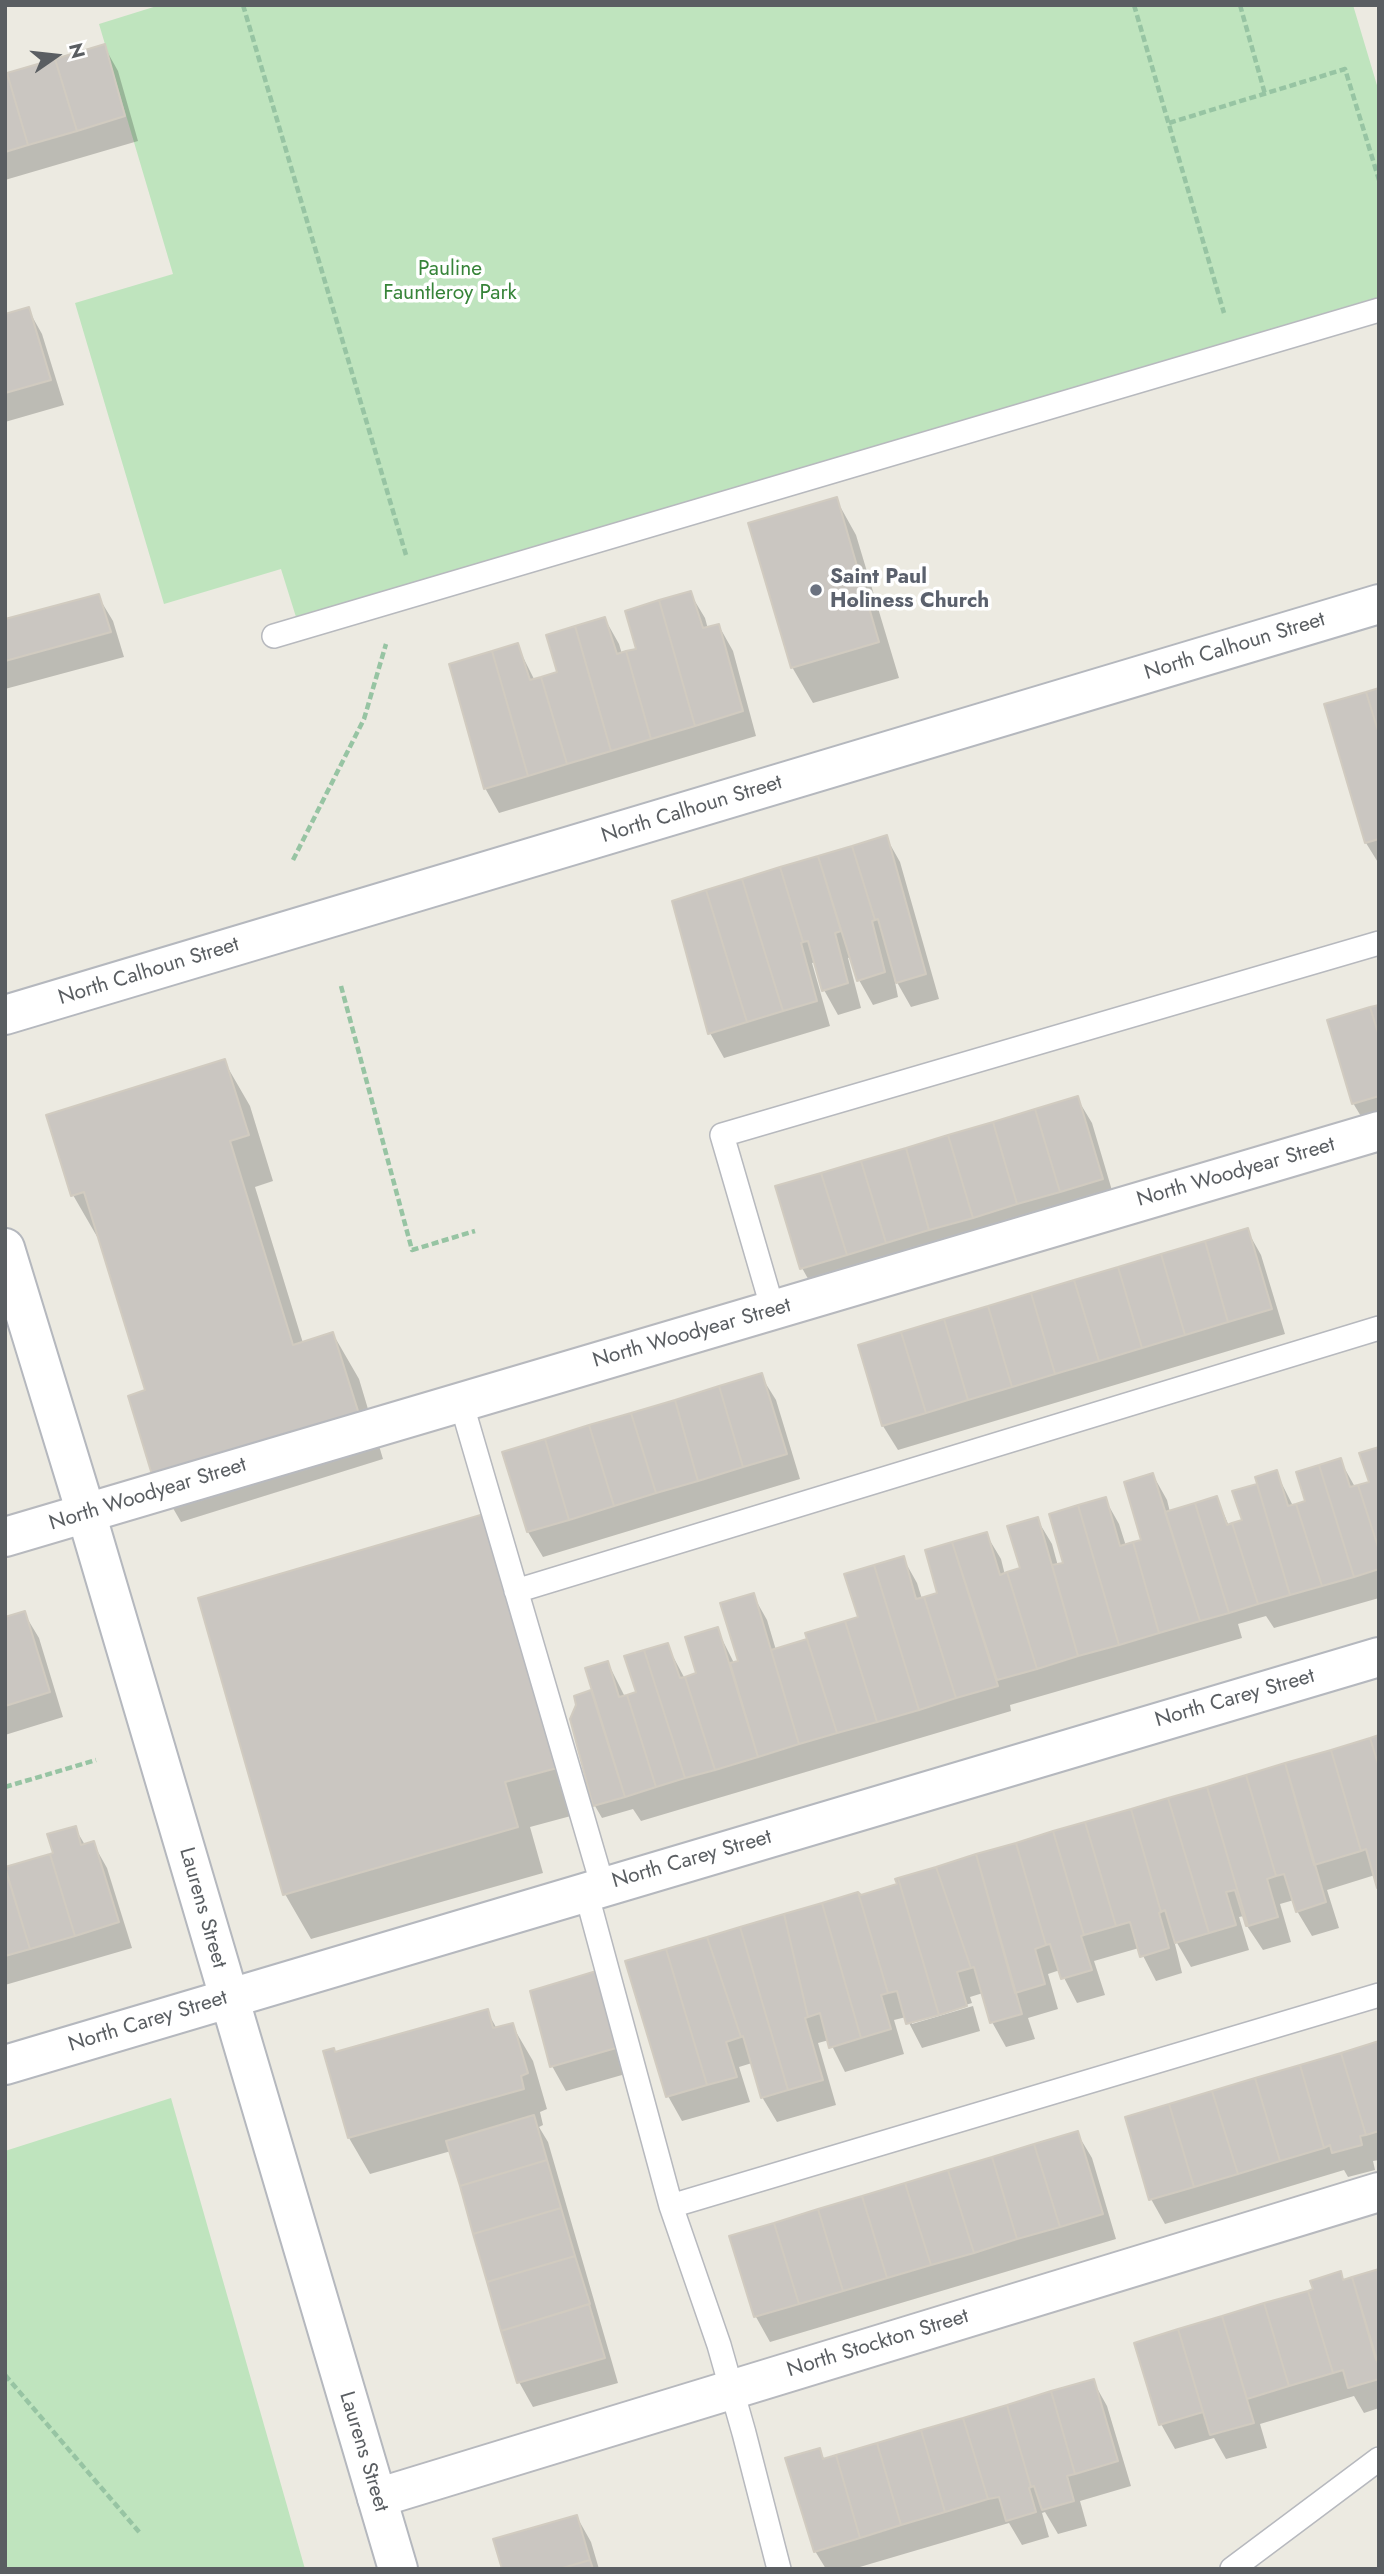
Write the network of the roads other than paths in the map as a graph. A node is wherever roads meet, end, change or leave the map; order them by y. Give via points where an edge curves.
1 (1379, 310) edge
2 (1379, 604) edge
3 (274, 636) dead end
4 (1379, 943) edge
5 (5, 1016) edge
6 (1379, 1131) edge
7 (5, 1248) edge
8 (774, 1310) junction
9 (1379, 1328) edge
10 (461, 1402) junction
11 (86, 1513) junction
12 (5, 1537) edge
13 (516, 1591) junction
14 (1379, 1657) edge
15 (594, 1889) junction
16 (1379, 1995) edge
17 (228, 1998) junction
18 (5, 2065) edge
19 (1379, 2192) edge
20 (671, 2206) junction
21 (732, 2389) junction
22 (1379, 2459) edge
23 (377, 2498) junction
24 (398, 2569) edge
25 (779, 2569) edge
26 (1232, 2569) edge

1 - 3 lane
2 - 5 street, North Calhoun Street
4 - 8 lane via 722,1135
6 - 8 street, North Woodyear Street
7 - 11 street, Laurens Street
8 - 10 street, North Woodyear Street
9 - 13 lane
10 - 11 street, North Woodyear Street
10 - 13 lane
11 - 12 street, North Woodyear Street
11 - 17 street, Laurens Street
13 - 15 lane
14 - 15 street, North Carey Street
15 - 17 street, North Carey Street
15 - 20 lane
16 - 20 lane
17 - 18 street, North Carey Street
17 - 23 street, Laurens Street
19 - 21 street, North Stockton Street
20 - 21 lane
21 - 23 street, North Stockton Street
21 - 25 lane
22 - 26 lane
23 - 24 street, Laurens Street

